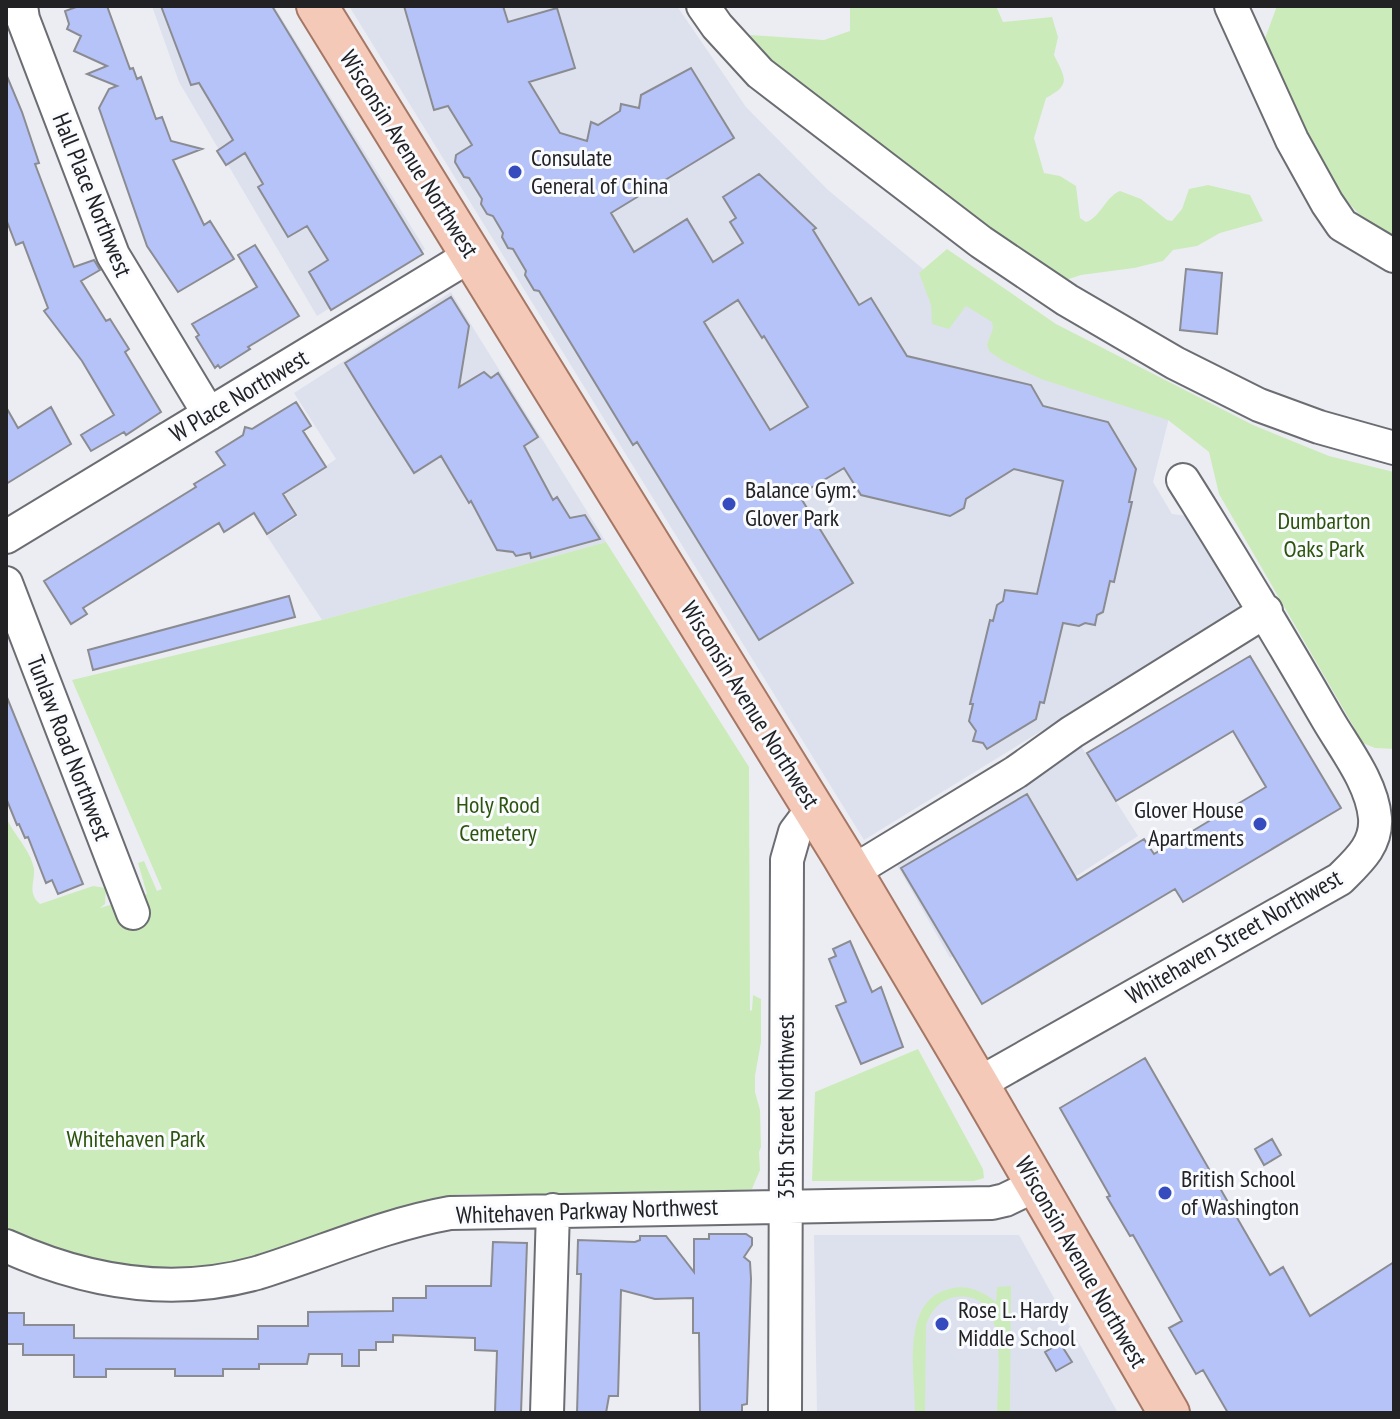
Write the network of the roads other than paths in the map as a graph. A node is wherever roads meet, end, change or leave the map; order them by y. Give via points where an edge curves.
1 (21, 6) edge
2 (317, 6) edge
3 (703, 6) edge
4 (1231, 6) edge
5 (471, 255) junction
6 (1394, 256) edge
7 (209, 414) junction
8 (1394, 448) edge
9 (1183, 480) dead end
10 (6, 537) edge
11 (6, 583) edge
12 (1266, 611) junction
13 (1382, 790) edge
14 (813, 808) junction
15 (852, 872) junction
16 (133, 913) dead end
17 (978, 1084) junction
18 (1036, 1185) junction
19 (785, 1205) junction
20 (553, 1210) junction
21 (6, 1246) edge
22 (547, 1413) edge
23 (785, 1413) edge
24 (1169, 1413) edge

1 - 7 street, Hall Place Northwest via 113,255
2 - 5 main road, Wisconsin Avenue Northwest
3 - 8 street via 760,73 943,214 1067,300 1259,405
4 - 6 street via 1327,203 1342,225
5 - 7 street, W Place Northwest
5 - 14 main road, Wisconsin Avenue Northwest
7 - 10 street, W Place Northwest
9 - 12 street, Whitehaven Street Northwest
11 - 16 street, Tunlaw Road Northwest
12 - 13 street, Whitehaven Street Northwest
12 - 15 street
13 - 17 street, Whitehaven Street Northwest via 1365,854 1340,879
14 - 15 main road, Wisconsin Avenue Northwest
14 - 19 street, 35th Street Northwest via 795,832 787,860
15 - 17 main road, Wisconsin Avenue Northwest
17 - 18 main road, Wisconsin Avenue Northwest
18 - 19 street, Whitehaven Parkway Northwest via 992,1203
18 - 24 main road, Wisconsin Avenue Northwest
19 - 20 street, Whitehaven Parkway Northwest
19 - 23 street, 35th Street Northwest
20 - 21 street, Whitehaven Parkway Northwest via 425,1218 253,1274 196,1284 115,1282 65,1270
20 - 22 street

